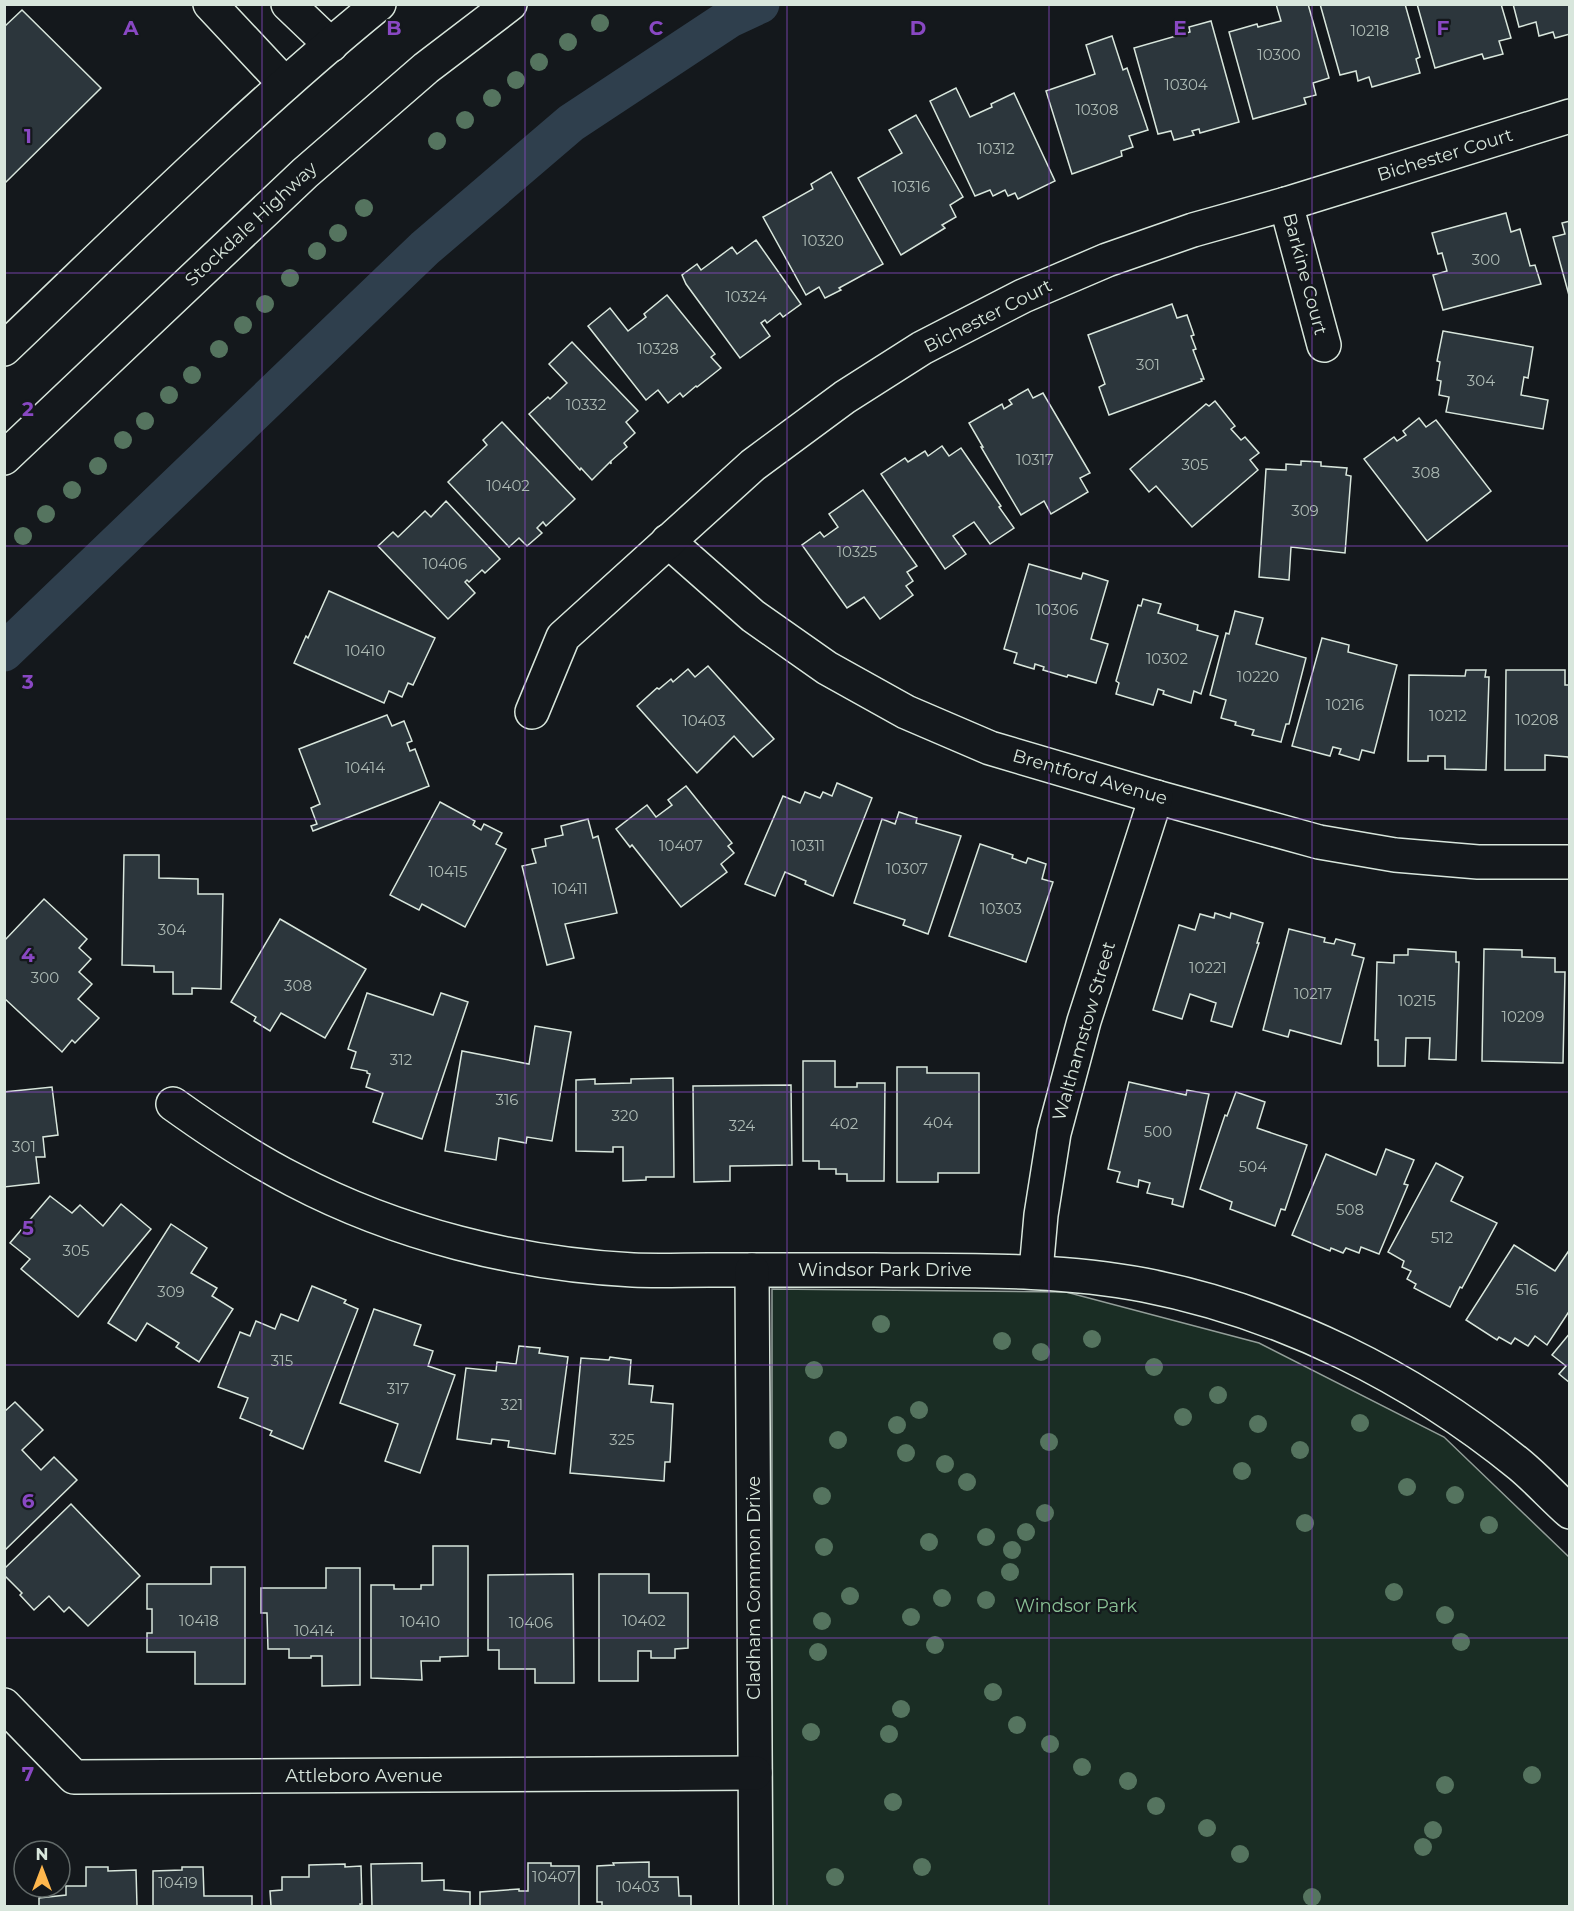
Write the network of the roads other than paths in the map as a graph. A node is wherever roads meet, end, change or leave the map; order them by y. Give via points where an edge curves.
1 (210, 4) edge
2 (288, 4) edge
3 (379, 4) edge
4 (510, 4) edge
5 (332, 45) junction
6 (285, 84) junction
7 (1569, 116) edge
8 (1286, 204) junction
9 (1324, 345) dead end
10 (4, 349) edge
11 (4, 458) edge
12 (668, 540) junction
13 (532, 712) dead end
14 (1156, 797) junction
15 (1569, 862) edge
16 (172, 1104) dead end
17 (752, 1270) junction
18 (1036, 1271) junction
19 (1569, 1512) edge
20 (4, 1706) edge
21 (755, 1773) junction
22 (756, 1906) edge

1 - 6 street
2 - 5 street
3 - 5 street
4 - 11 street, Stockdale Highway via 426,68 305,173
5 - 6 street
6 - 10 street
7 - 8 street, Bichester Court
8 - 9 street, Barkine Court
8 - 12 street, Bichester Court via 1107,260 1023,296 922,348 845,397 753,465
12 - 13 street, Bichester Court via 563,637
12 - 14 street, Brentford Avenue via 753,616 827,668 906,712 990,748
14 - 15 street, Brentford Avenue via 1319,842 1395,855 1478,862
14 - 18 street, Walthamstow Street via 1084,1021 1054,1133
16 - 17 street, Windsor Park Drive via 220,1138 296,1181 376,1216 460,1243 546,1261 633,1270
17 - 18 street, Windsor Park Drive
17 - 21 street, Cladham Common Drive
18 - 19 street, Windsor Park Drive via 1144,1285 1229,1306 1298,1331 1377,1368 1452,1414 1522,1467
20 - 21 street, Attleboro Avenue via 74,1777
21 - 22 street, Cladham Common Drive

